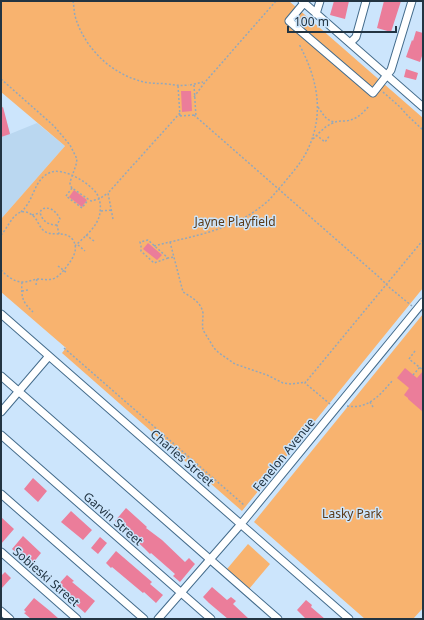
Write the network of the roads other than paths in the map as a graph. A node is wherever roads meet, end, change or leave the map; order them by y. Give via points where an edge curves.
1 (320, 1) edge
2 (366, 1) edge
3 (412, 1) edge
4 (303, 2) edge
5 (316, 14) junction
6 (350, 43) junction
7 (387, 76) junction
8 (423, 107) edge
9 (423, 302) edge
10 (1, 314) edge
11 (49, 356) junction
12 (1, 376) edge
13 (19, 392) junction
14 (1, 412) edge
15 (1, 435) edge
16 (1, 494) edge
17 (241, 524) junction
18 (1, 552) edge
19 (211, 559) junction
20 (181, 593) junction
21 (1, 611) edge
22 (10, 619) edge
23 (77, 619) edge
24 (144, 619) edge
25 (158, 619) edge
26 (211, 619) edge
27 (278, 619) edge
28 (349, 619) edge

1 - 5 street
2 - 6 street via 356,37
3 - 7 street
4 - 5 street
4 - 7 street via 289,21 373,93
5 - 6 street
6 - 7 street
7 - 8 street
9 - 17 street, Fenelon Avenue
10 - 11 street, Charles Street
11 - 13 street
11 - 17 street, Charles Street
12 - 13 street
13 - 14 street
13 - 19 street
15 - 20 street, Garvin Street
16 - 24 street
17 - 19 street, Fenelon Avenue
17 - 28 street, Charles Street
18 - 23 street, Sobieski Street
19 - 20 street, Fenelon Avenue
19 - 27 street
20 - 25 street, Fenelon Avenue
20 - 26 street, Garvin Street
21 - 22 street

